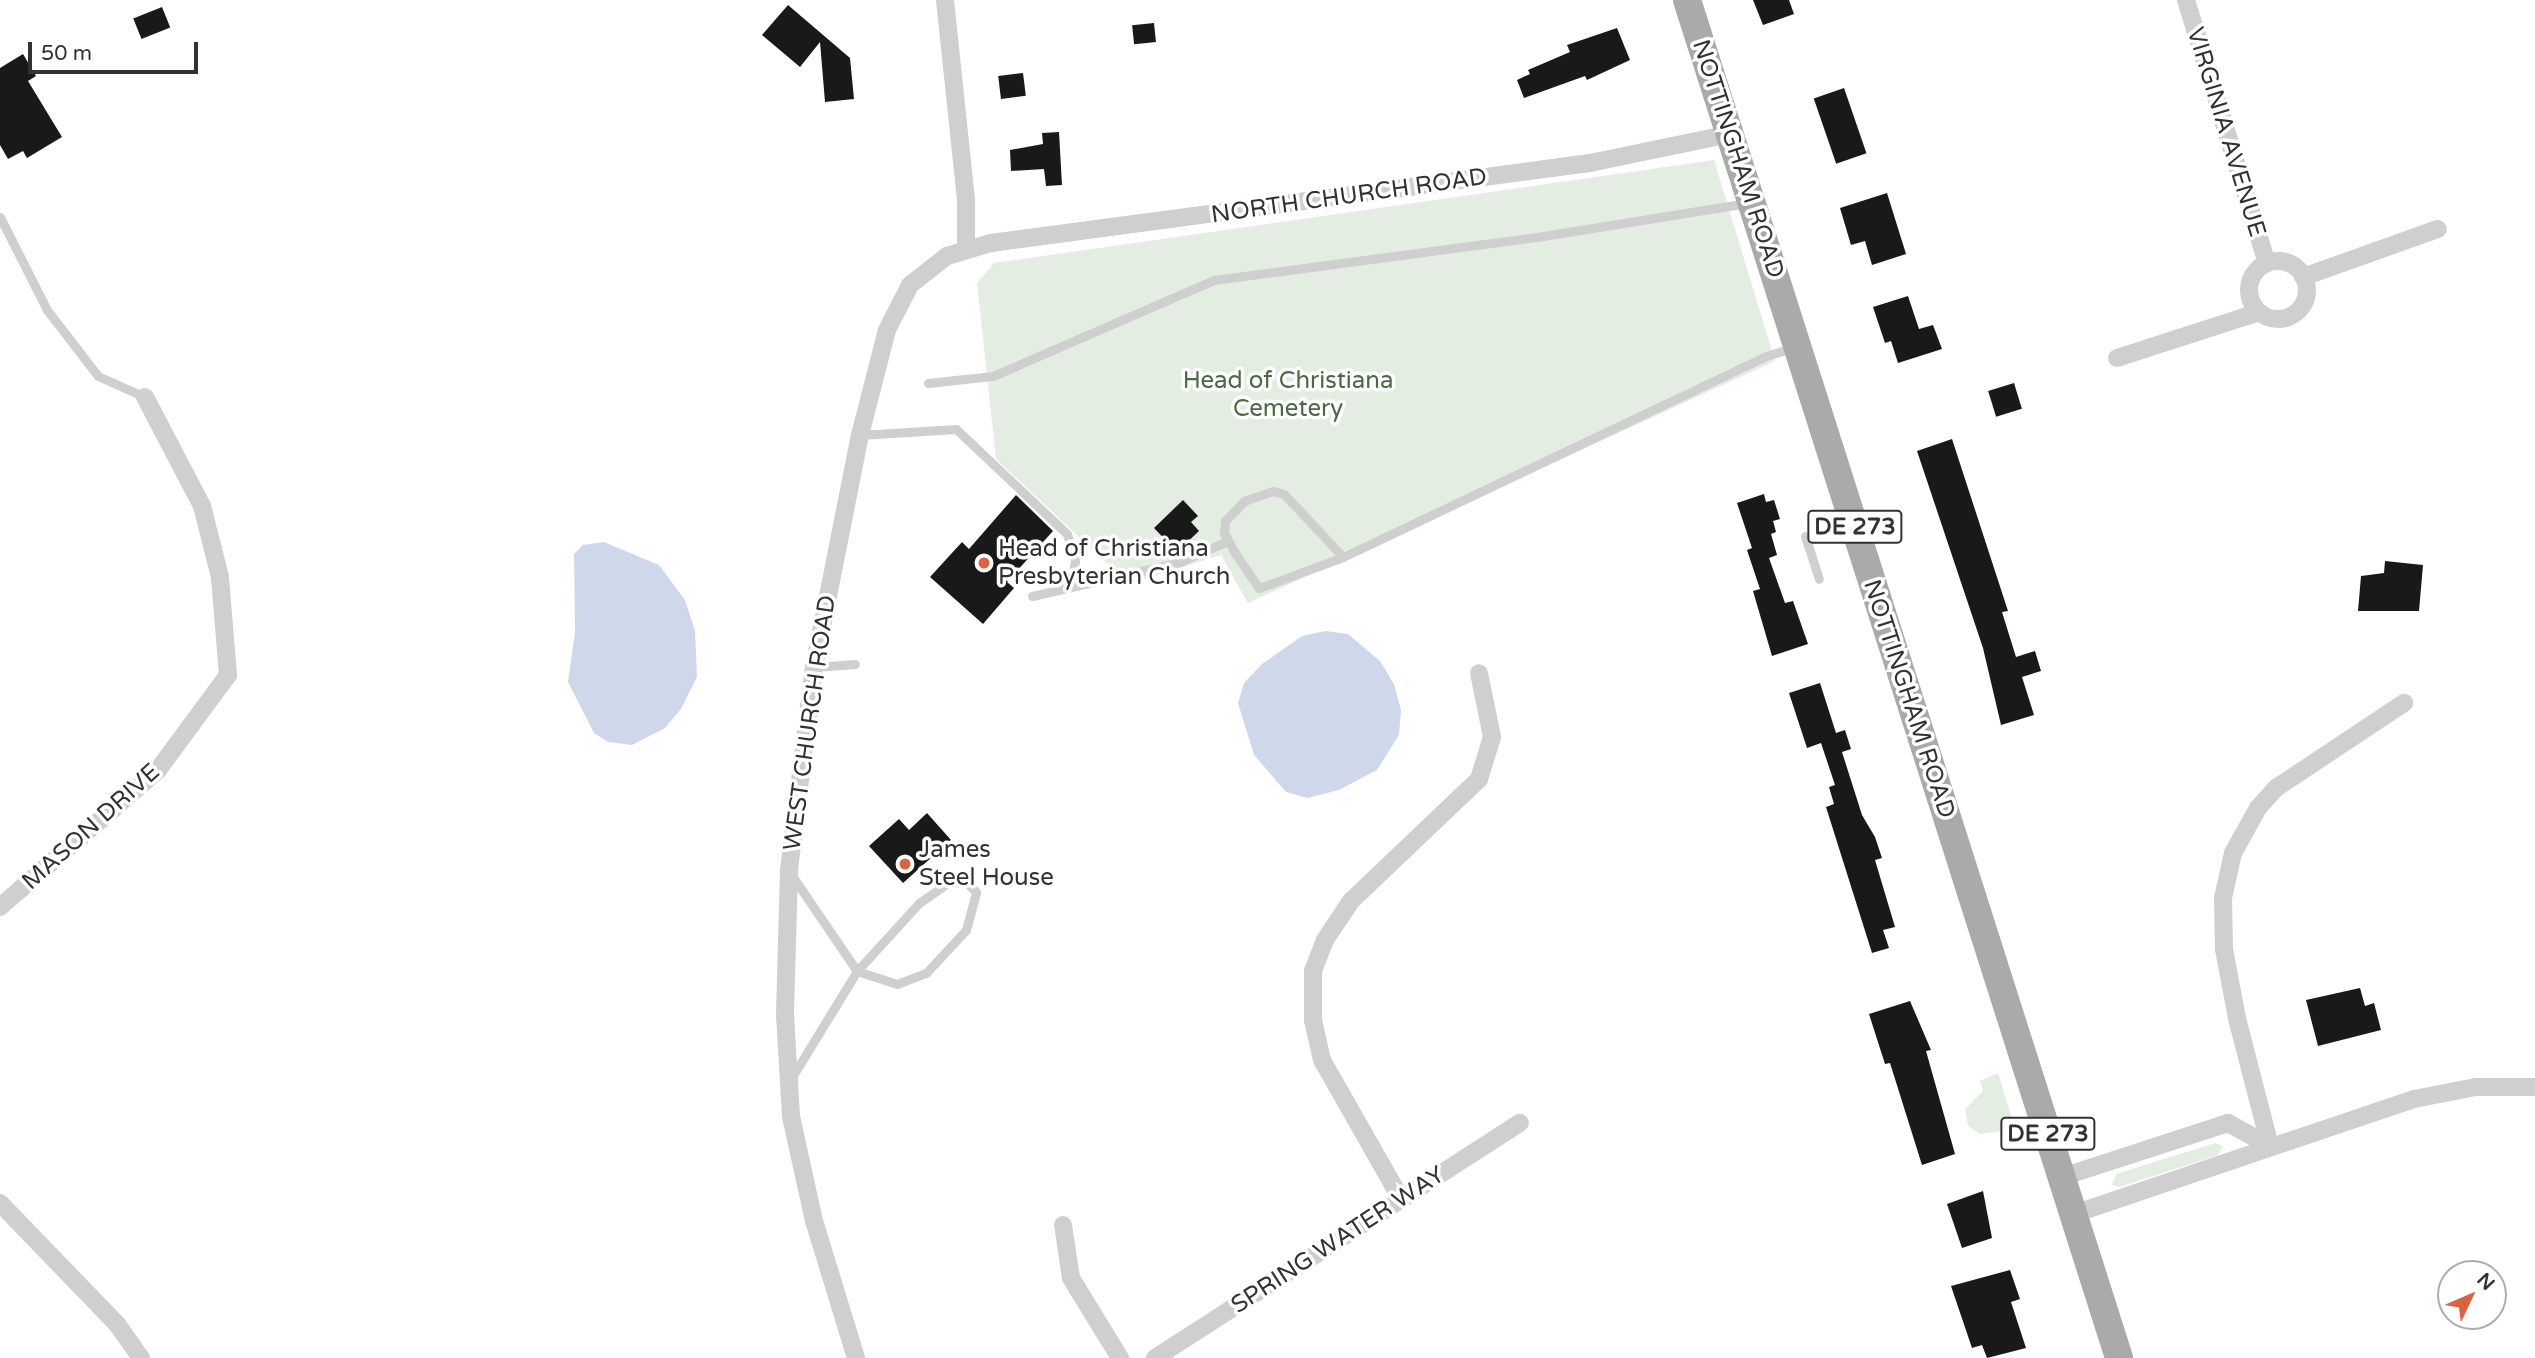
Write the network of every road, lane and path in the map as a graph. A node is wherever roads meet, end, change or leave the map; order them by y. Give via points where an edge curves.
1 (946, 0) edge
2 (1687, 0) edge
3 (2186, 0) edge
4 (1730, 134) junction
5 (1752, 202) junction
6 (0, 217) edge
7 (2438, 229) dead end
8 (966, 249) junction
9 (2267, 263) junction
10 (2304, 277) junction
11 (2259, 312) junction
12 (1797, 347) junction
13 (2117, 358) dead end
14 (928, 383) dead end
15 (145, 397) joint
16 (860, 435) junction
17 (1805, 536) dead end
18 (1228, 541) junction
19 (1343, 557) junction
20 (1819, 579) dead end
21 (1071, 587) junction
22 (1032, 596) dead end
23 (855, 664) dead end
24 (814, 667) junction
25 (1479, 673) dead end
26 (2404, 703) dead end
27 (789, 870) junction
28 (0, 907) edge
29 (857, 971) junction
30 (788, 1085) junction
31 (2535, 1087) edge
32 (1520, 1123) dead end
33 (2270, 1146) junction
34 (2062, 1177) junction
35 (1401, 1199) junction
36 (0, 1203) edge
37 (2074, 1214) junction
38 (1063, 1225) dead end
39 (141, 1358) edge
40 (856, 1358) edge
41 (1121, 1358) edge
42 (1155, 1358) edge
43 (2119, 1358) edge

1 - 8 street via 966,199
2 - 4 main road, NOTTINGHAM ROAD / DE 273
3 - 9 street, VIRGINIA AVENUE
4 - 5 main road, NOTTINGHAM ROAD / DE 273
4 - 8 street, NORTH CHURCH ROAD via 1626,158
5 - 12 main road, NOTTINGHAM ROAD / DE 273
5 - 14 lane via 1564,233 1214,280 993,376
6 - 15 lane via 47,310 98,376
7 - 10 street
8 - 16 street, WEST CHURCH ROAD via 921,274 897,304
9 - 10 street, VIRGINIA AVENUE via 2283,262
9 - 11 street, VIRGINIA AVENUE via 2249,286 2252,305
10 - 11 street via 2306,296 2296,313 2277,319
11 - 13 street
12 - 19 lane via 1766,356
12 - 34 main road, NOTTINGHAM ROAD / DE 273
15 - 28 street, MASON DRIVE via 202,506 220,577 228,675 159,770
16 - 21 lane via 956,429 1067,534 1075,561
16 - 24 street, WEST CHURCH ROAD
17 - 20 lane
18 - 19 lane via 1259,588
18 - 19 lane via 1225,521 1231,511 1273,491 1294,503
18 - 21 lane via 1180,562
21 - 22 lane
23 - 24 lane
24 - 27 street, WEST CHURCH ROAD
25 - 35 street via 1492,737 1479,779 1351,901 1325,940 1313,971 1313,1020 1322,1060
26 - 33 street via 2276,788 2258,808 2233,853 2223,898 2224,949
27 - 29 lane
27 - 30 street, WEST CHURCH ROAD
29 - 29 lane via 897,984 926,973 966,930 976,892 967,883 949,882 919,903
29 - 30 lane
30 - 40 street, WEST CHURCH ROAD via 805,1186
31 - 33 street via 2476,1087 2414,1099
32 - 35 street, SPRING WATER WAY
33 - 34 street via 2228,1123
33 - 37 street
34 - 37 main road, NOTTINGHAM ROAD / DE 273
35 - 42 street, SPRING WATER WAY
36 - 39 street via 117,1324
37 - 43 main road, NOTTINGHAM ROAD / DE 273
38 - 41 street via 1071,1278

